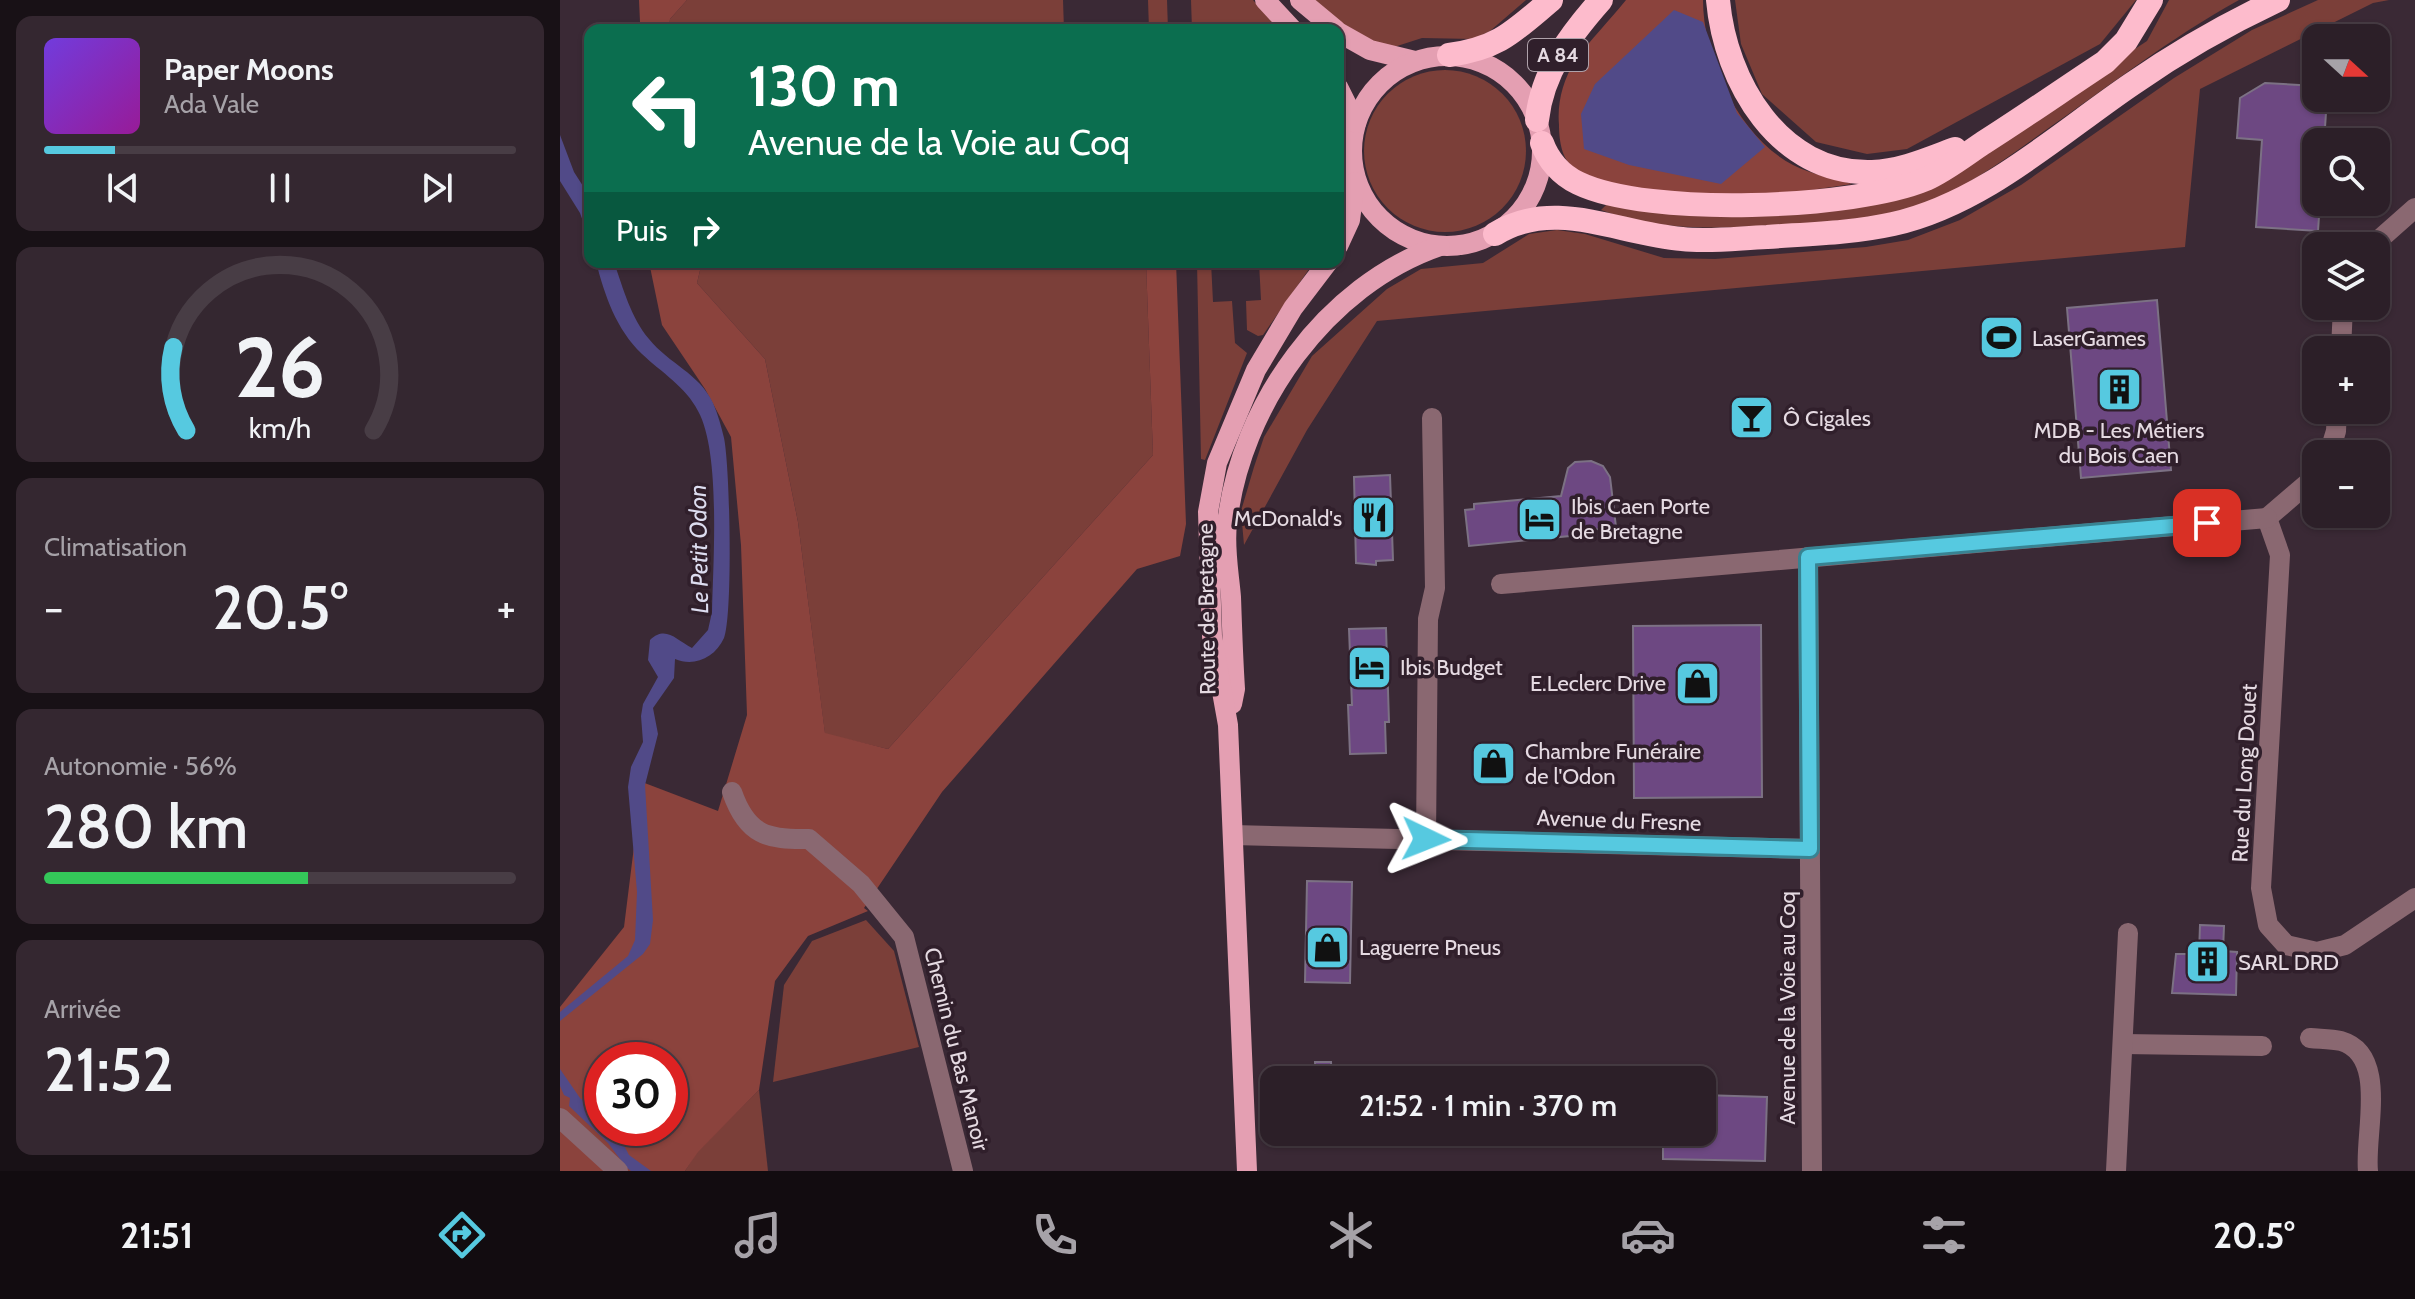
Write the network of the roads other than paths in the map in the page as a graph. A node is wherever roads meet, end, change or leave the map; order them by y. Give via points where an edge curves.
1 (1265, 0) edge
2 (1300, 0) edge
3 (1551, 0) edge
4 (1601, 0) edge
5 (1718, 0) edge
6 (2151, 0) edge
7 (2278, 0) edge
8 (1287, 24) edge
9 (1329, 24) edge
10 (1344, 35) edge
11 (1449, 55) junction
12 (1415, 61) junction
13 (1344, 99) edge
14 (1356, 123) junction
15 (1540, 131) junction
16 (1995, 135) junction
17 (1355, 178) junction
18 (2415, 208) edge
19 (2388, 232) edge
20 (1344, 233) edge
21 (1495, 234) junction
22 (1440, 246) junction
23 (1323, 268) edge
24 (1432, 418) dead end
25 (2302, 488) edge
26 (2267, 518) junction
27 (1808, 557) junction
28 (1501, 584) dead end
29 (1228, 725) junction
30 (732, 792) dead end
31 (1233, 835) junction
32 (1426, 839) junction
33 (1810, 849) junction
34 (2415, 898) edge
35 (2128, 933) dead end
36 (2310, 1038) dead end
37 (2123, 1044) junction
38 (2262, 1046) dead end
39 (560, 1118) edge
40 (618, 1171) edge
41 (963, 1171) edge
42 (1247, 1171) edge
43 (1812, 1171) edge
44 (2116, 1171) edge
45 (2368, 1171) edge

1 - 8 main road
2 - 9 main road
3 - 11 highway, A 84 via 1498,42
4 - 15 highway, A 84 via 1556,59 1539,104
5 - 16 highway via 1721,29 1738,78 1776,134 1800,151 1839,169 1872,172 1907,166
6 - 16 highway via 2126,41 2105,62
7 - 21 highway via 2181,51 1963,199 1894,224 1710,240 1656,236 1549,216 1512,223
10 - 12 main road via 1370,50
11 - 12 main road
11 - 15 main road via 1477,61 1518,86
12 - 14 main road via 1378,85
13 - 14 main road
14 - 17 main road via 1351,150
15 - 16 highway via 1556,167 1576,182 1622,197 1696,205 1796,202 1888,191 1930,177
15 - 21 main road via 1536,185 1526,204
17 - 20 main road
17 - 22 main road via 1378,218 1407,237
18 - 19 street
21 - 22 main road via 1459,246
22 - 29 main road, Route de Bretagne via 1381,272 1321,325 1289,367 1251,435 1226,528 1235,689
23 - 29 main road, Route de Bretagne via 1266,352 1228,433 1211,489 1212,636
24 - 32 street via 1435,588 1428,619
25 - 26 street
26 - 27 street
26 - 34 street, Rue du Long Douet via 2280,555 2261,888 2268,925 2286,945 2317,952 2345,945
27 - 28 street
27 - 33 street, Avenue de la Voie au Coq
29 - 31 main road, Route de Bretagne
30 - 41 street, Chemin du Bas Manoir via 740,813 756,831 780,840 809,839 861,884 904,937
31 - 32 street, Avenue du Fresne
31 - 42 main road, Route de Bretagne
32 - 33 street, Avenue du Fresne
33 - 43 street, Avenue de la Voie au Coq
35 - 37 street
36 - 45 street via 2343,1042 2365,1060 2372,1086
37 - 38 street
37 - 44 street
39 - 40 street

